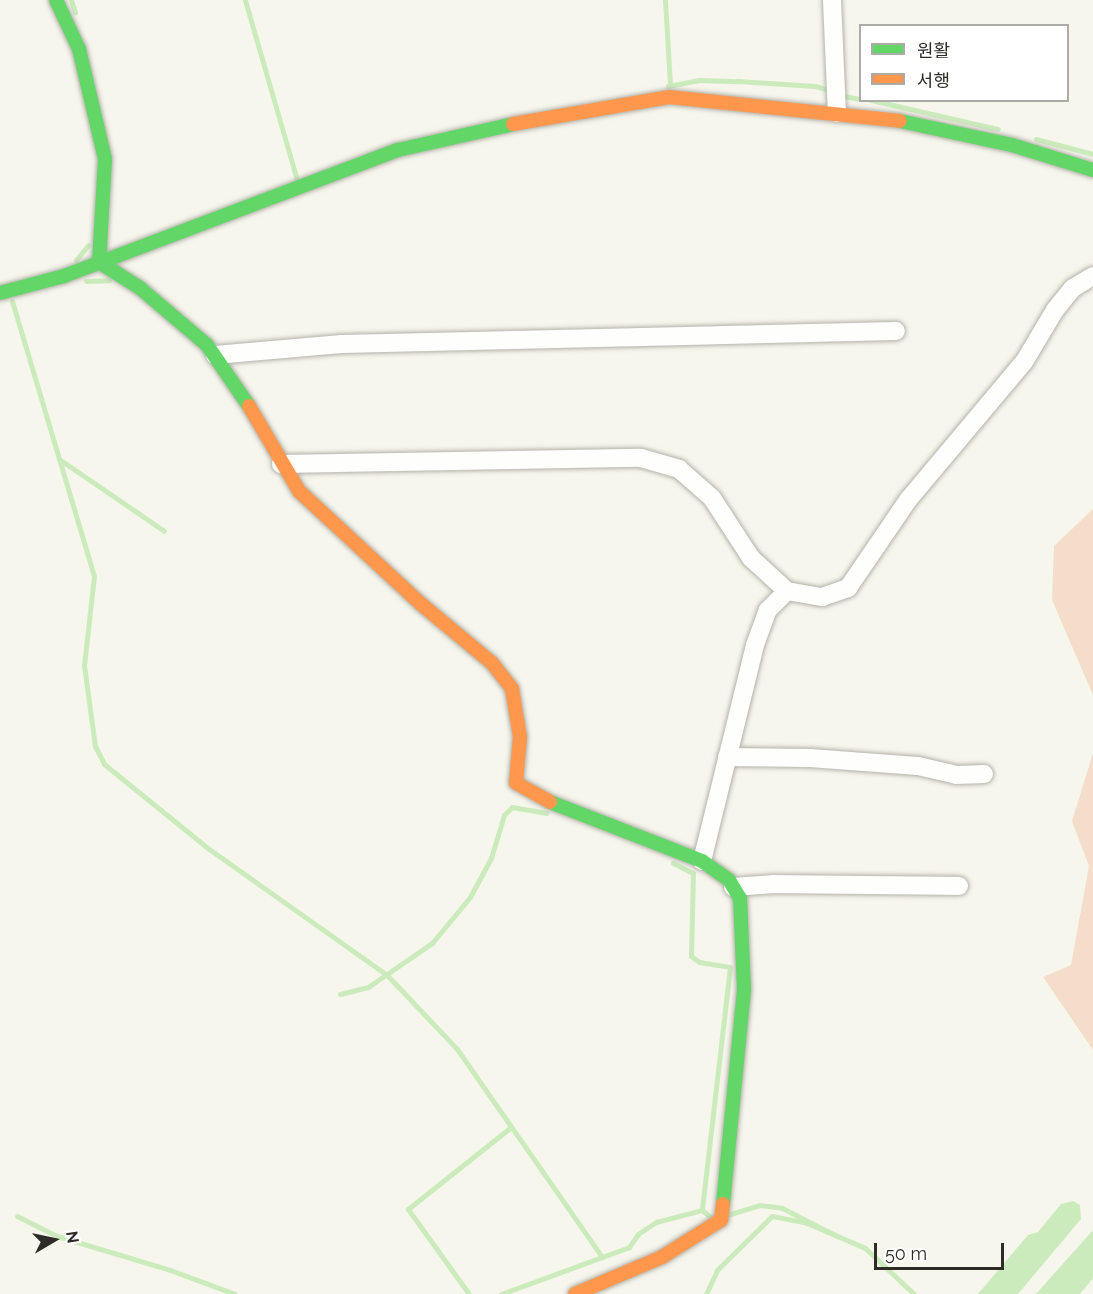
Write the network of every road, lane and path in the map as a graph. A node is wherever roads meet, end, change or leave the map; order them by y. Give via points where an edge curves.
1 (56, 0) edge
2 (832, 0) edge
3 (837, 113) junction
4 (1093, 170) edge
5 (99, 262) junction
6 (1093, 276) edge
7 (0, 293) edge
8 (896, 331) dead end
9 (214, 355) junction
10 (281, 464) junction
11 (787, 591) junction
12 (728, 757) junction
13 (984, 774) dead end
14 (702, 861) junction
15 (959, 886) dead end
16 (733, 888) junction
17 (575, 1294) edge

1 - 5 street via 79,49 105,159
2 - 3 street
3 - 4 street via 921,124
3 - 5 street via 669,97 466,132 398,150
5 - 7 street
5 - 9 street via 140,288
6 - 11 street via 1073,288 1055,310 1024,362 908,500 848,588 822,597
8 - 9 street via 354,344
9 - 10 street via 260,421
10 - 11 street via 640,458 680,469 712,498 751,558
10 - 14 street via 299,491 492,663 512,690 520,737 516,783 547,801
11 - 12 street via 768,610 754,645
12 - 13 street via 810,758 918,766 956,776
12 - 14 street
14 - 16 street via 729,880
15 - 16 street via 775,884
16 - 17 street via 740,898 744,929 744,990 721,1220 662,1257

